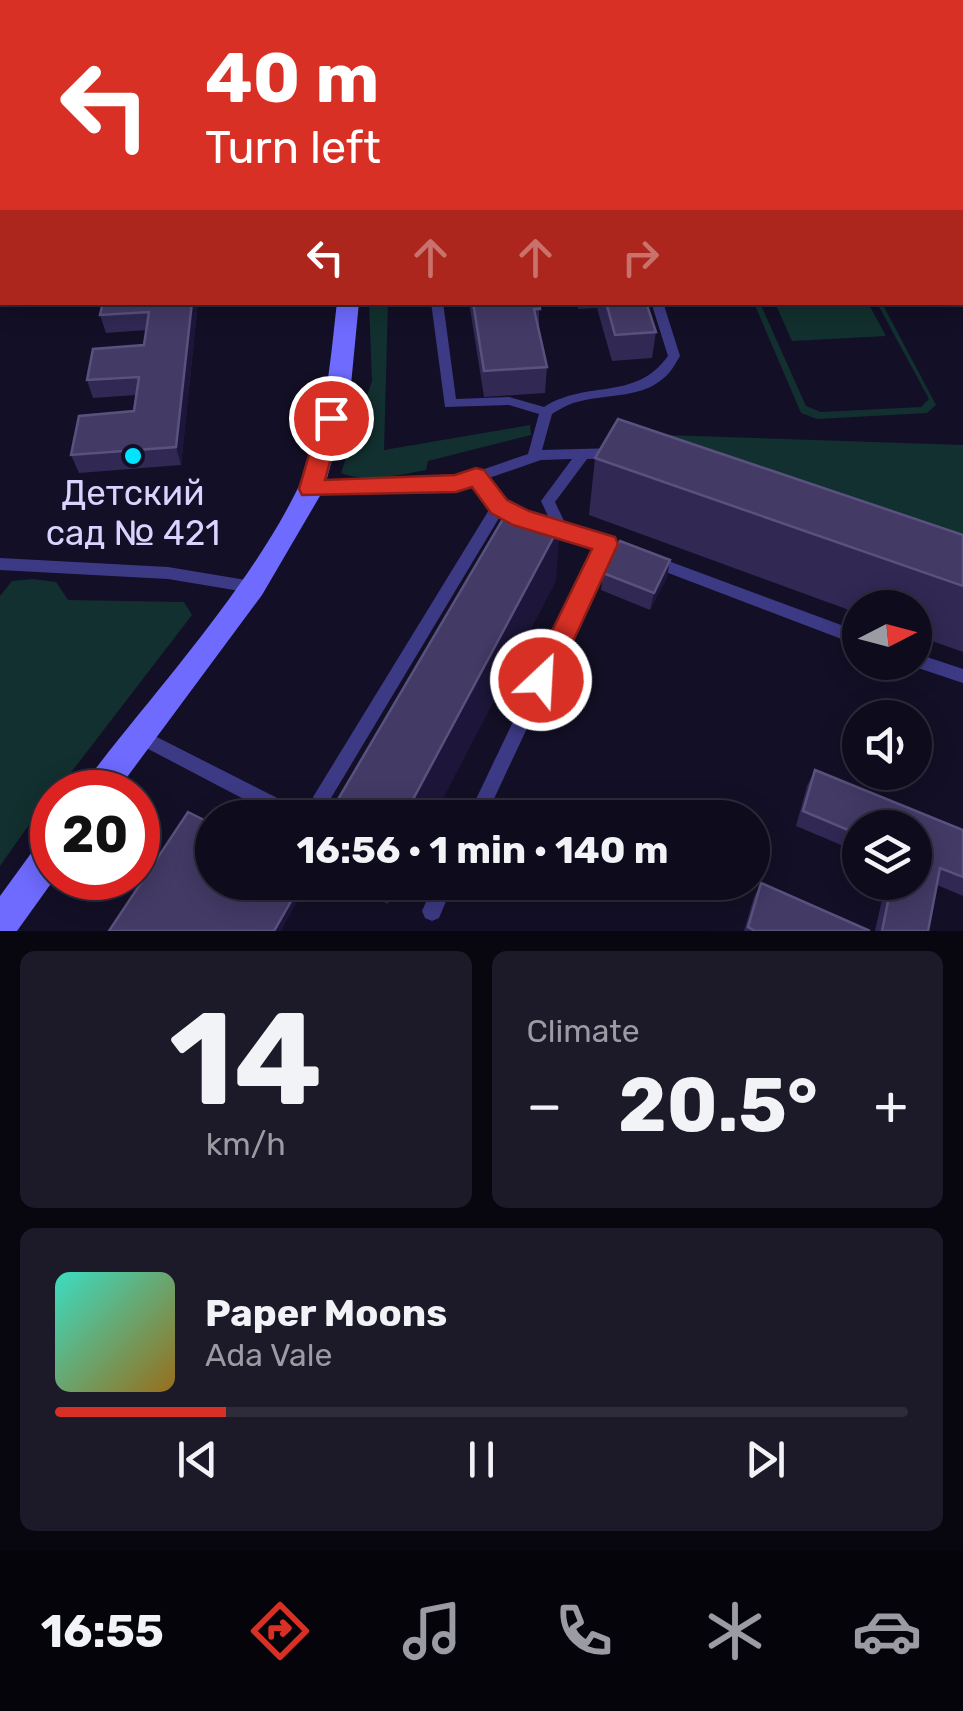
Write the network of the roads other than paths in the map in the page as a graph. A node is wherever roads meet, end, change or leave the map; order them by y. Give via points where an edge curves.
1 (348, 305) edge
2 (437, 305) edge
3 (658, 305) edge
4 (571, 396) junction
5 (503, 402) junction
6 (546, 412) junction
7 (583, 454) junction
8 (627, 456) edge
9 (533, 459) junction
10 (476, 476) junction
11 (310, 489) junction
12 (499, 506) junction
13 (560, 527) junction
14 (606, 544) junction
15 (0, 564) edge
16 (252, 586) junction
17 (842, 632) edge
18 (932, 666) edge
19 (963, 676) edge
20 (139, 736) junction
21 (114, 770) edge
22 (322, 796) dead end
23 (264, 800) edge
24 (485, 800) edge
25 (30, 883) edge
26 (437, 900) edge
27 (432, 911) dead end
28 (0, 925) edge

1 - 11 street via 338,395
2 - 5 lane via 449,403
3 - 4 lane via 674,356 669,366 636,391
4 - 5 lane
4 - 6 lane
5 - 6 lane
6 - 9 lane
7 - 8 lane
7 - 9 lane
7 - 13 lane via 548,502
9 - 10 lane
10 - 11 lane via 456,484
10 - 12 lane
11 - 16 street
12 - 13 lane
12 - 22 lane
13 - 14 lane
14 - 17 lane
14 - 24 lane
15 - 16 lane via 168,573
16 - 20 street
18 - 19 lane
20 - 21 street
20 - 23 lane
25 - 28 street
26 - 27 lane

